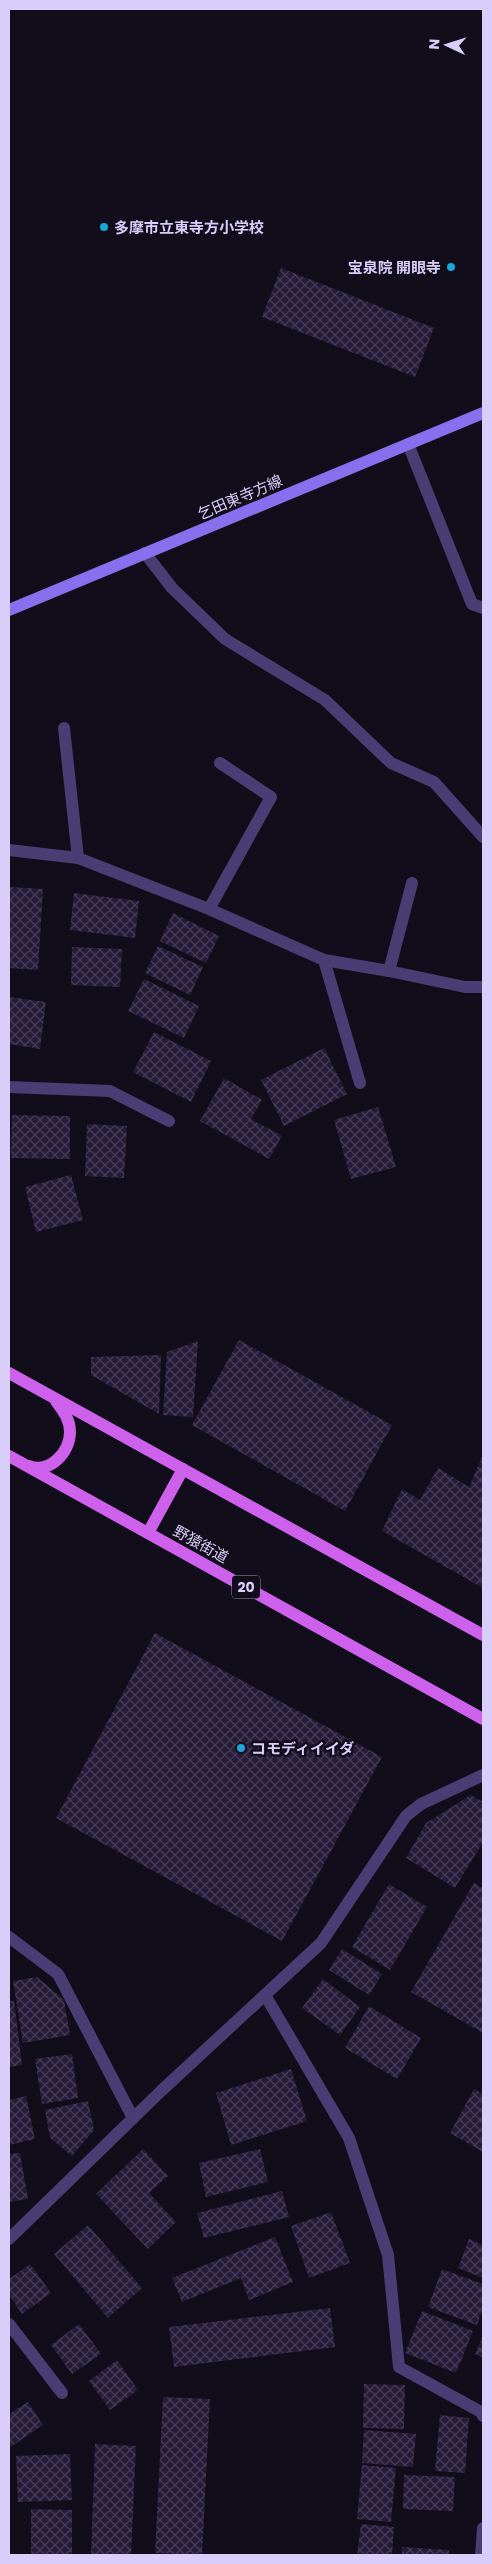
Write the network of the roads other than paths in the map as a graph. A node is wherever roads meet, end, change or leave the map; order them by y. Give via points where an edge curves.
1 (483, 414) edge
2 (408, 444) junction
3 (145, 553) junction
4 (483, 608) edge
5 (9, 610) edge
6 (64, 728) dead end
7 (220, 763) dead end
8 (483, 837) edge
9 (9, 850) edge
10 (78, 858) junction
11 (412, 883) dead end
12 (209, 910) junction
13 (324, 960) junction
14 (389, 971) junction
15 (483, 987) edge
16 (360, 1083) dead end
17 (9, 1087) edge
18 (169, 1121) dead end
19 (9, 1373) edge
20 (53, 1397) junction
21 (9, 1456) edge
22 (20, 1462) junction
23 (183, 1469) junction
24 (148, 1533) junction
25 (483, 1635) edge
26 (483, 1719) edge
27 (483, 1775) edge
28 (9, 1937) edge
29 (264, 1995) junction
30 (133, 2118) junction
31 (9, 2239) edge
32 (9, 2324) edge
33 (62, 2393) dead end
34 (483, 2416) edge
35 (483, 2528) edge
36 (481, 2555) edge

1 - 2 main road, 乞田東寺方線
2 - 3 main road, 乞田東寺方線
2 - 4 street via 472,604
3 - 5 main road, 乞田東寺方線
3 - 8 street via 172,588 225,639 325,700 391,763 434,782
6 - 10 street
7 - 12 street via 271,797
9 - 10 street
10 - 12 street
11 - 14 street
12 - 13 street
13 - 14 street
13 - 16 street
14 - 15 street via 466,987
17 - 18 street via 110,1091
19 - 20 main road
20 - 22 main road via 68,1417 70,1433 64,1455 52,1464 36,1468
20 - 23 main road
21 - 22 main road, 野猿街道 / 20
22 - 24 main road, 野猿街道 / 20
23 - 24 main road
23 - 25 main road
24 - 26 main road, 野猿街道 / 20
27 - 29 street via 421,1804 406,1816 321,1943
28 - 30 street via 58,1974
29 - 30 street
29 - 34 street via 349,2138 388,2255 399,2367
30 - 31 street
32 - 33 street
35 - 36 street

